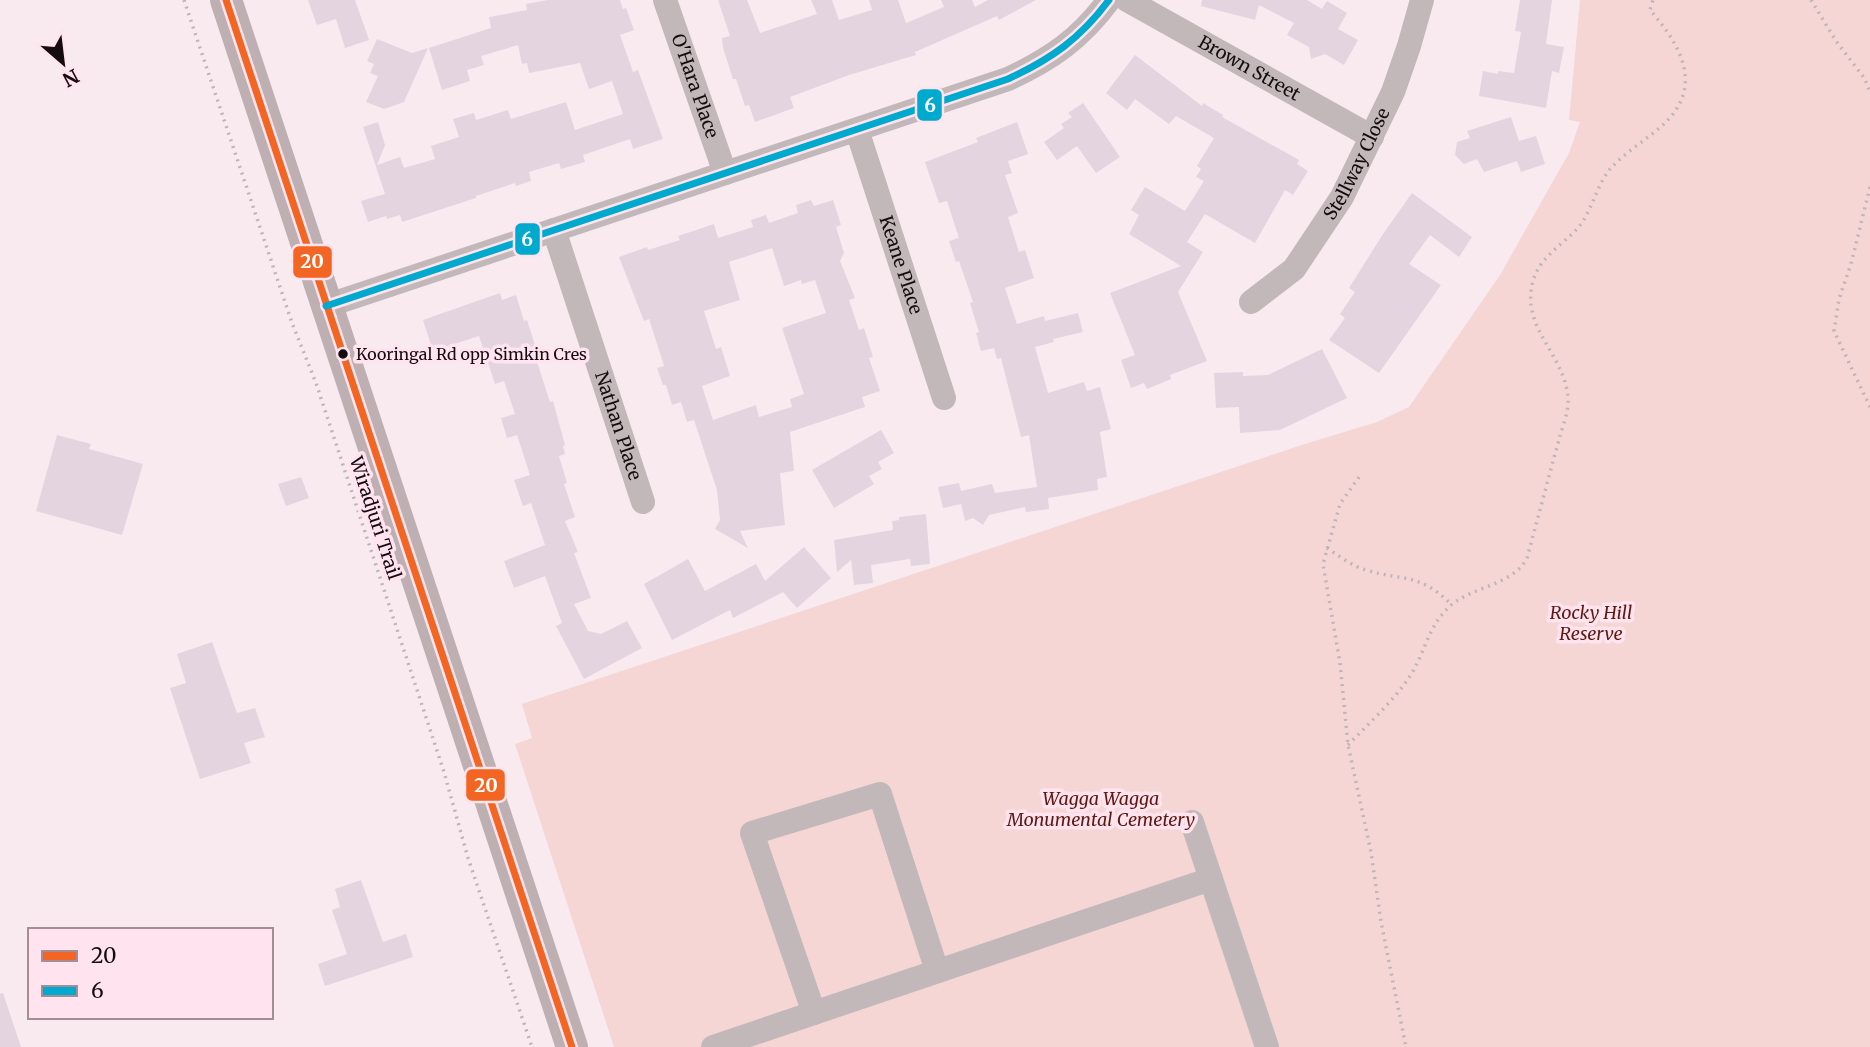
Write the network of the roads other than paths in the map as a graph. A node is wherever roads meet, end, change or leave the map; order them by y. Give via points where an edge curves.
1 (226, 0) edge
2 (665, 0) edge
3 (1109, 0) edge
4 (1127, 0) edge
5 (1422, 0) edge
6 (857, 130) junction
7 (1372, 137) junction
8 (725, 173) junction
9 (554, 230) junction
10 (1251, 302) dead end
11 (326, 306) junction
12 (944, 398) dead end
13 (643, 502) dead end
14 (1192, 822) dead end
15 (1211, 879) junction
16 (937, 971) junction
17 (814, 1013) junction
18 (572, 1047) edge
19 (713, 1047) edge
20 (1267, 1047) edge

1 - 11 main road
2 - 8 street, O'Hara Place
3 - 6 street via 1071,43 1041,63 1008,79
4 - 7 street, Brown Street
5 - 7 street, Stellway Close via 1409,46
6 - 8 street
6 - 12 street, Keane Place
7 - 10 street, Stellway Close via 1342,197 1303,258
8 - 9 street
9 - 11 street
9 - 13 street, Nathan Place
11 - 18 main road
14 - 15 street
15 - 16 street
15 - 20 street
16 - 17 street
16 - 17 street via 880,794 752,833
17 - 19 street

